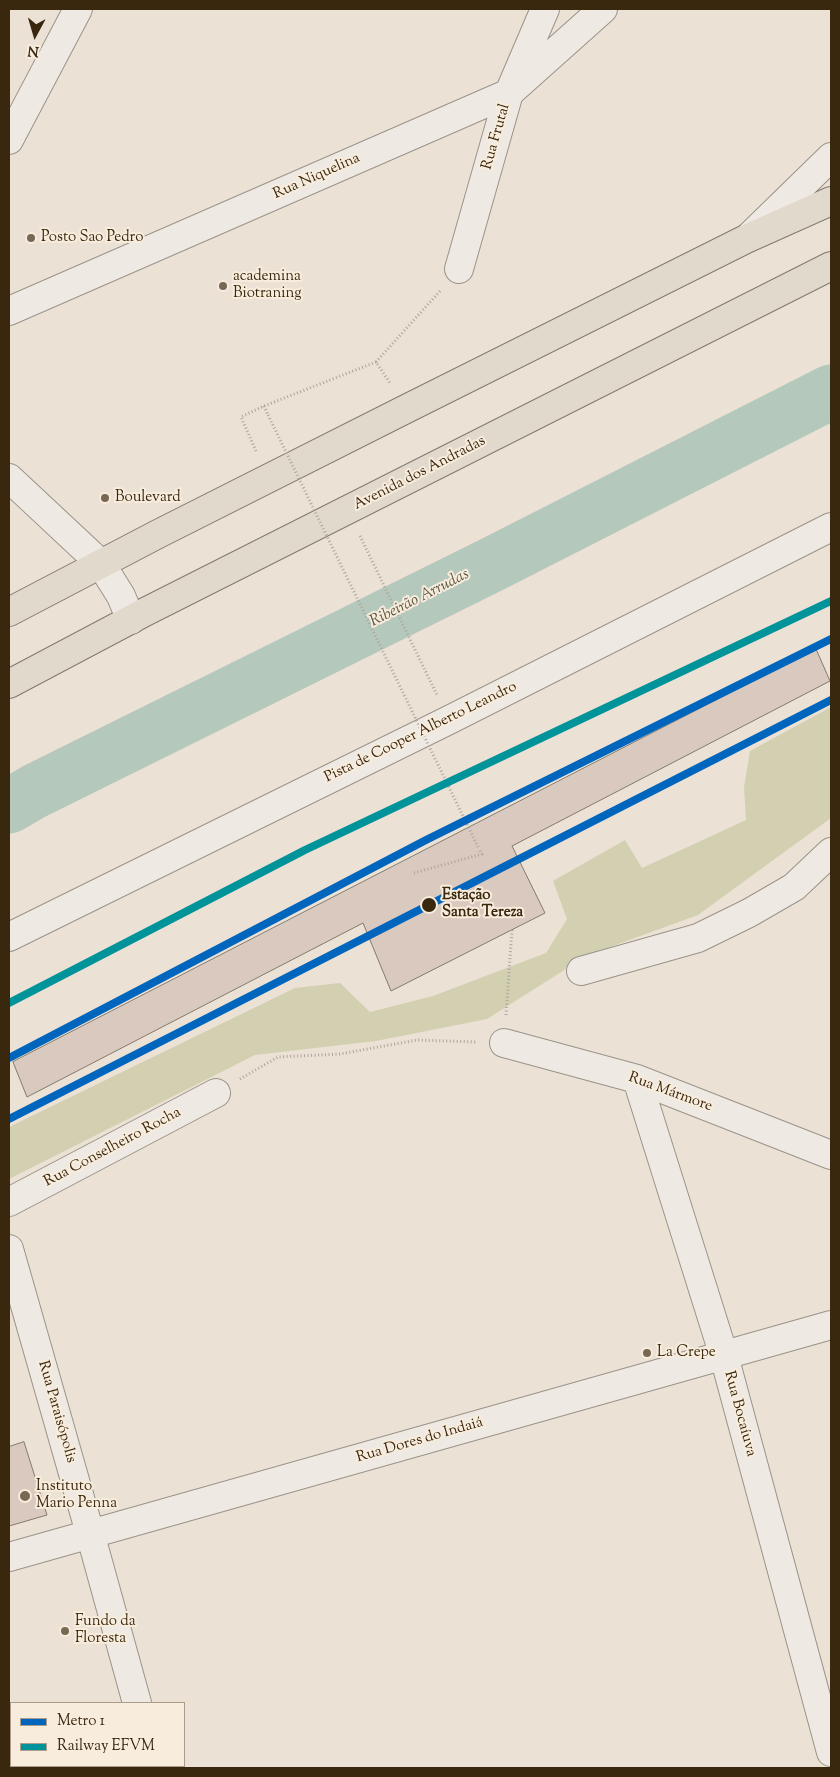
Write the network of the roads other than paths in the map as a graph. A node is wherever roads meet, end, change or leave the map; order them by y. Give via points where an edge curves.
1 (78, 9) edge
2 (545, 9) edge
3 (603, 9) edge
4 (510, 93) junction
5 (9, 140) edge
6 (831, 157) edge
7 (831, 201) edge
8 (746, 239) junction
9 (831, 266) edge
10 (459, 269) road end
11 (9, 311) edge
12 (9, 478) edge
13 (831, 527) edge
14 (100, 564) junction
15 (9, 612) edge
16 (131, 620) junction
17 (9, 684) edge
18 (831, 852) edge
19 (9, 937) edge
20 (581, 971) dead end
21 (504, 1044) road end
22 (637, 1079) junction
23 (216, 1093) road end
24 (831, 1155) edge
25 (9, 1202) edge
26 (11, 1258) edge
27 (831, 1325) edge
28 (724, 1356) junction
29 (90, 1533) junction
30 (9, 1557) edge
31 (137, 1702) edge
32 (831, 1752) edge

1 - 5 street
2 - 4 street, Rua Frutal
3 - 4 street, Rua Niquelina
4 - 10 street, Rua Frutal
4 - 11 street, Rua Niquelina
6 - 8 street
7 - 8 main road
8 - 14 main road
9 - 16 main road, Avenida dos Andradas
12 - 14 street
13 - 19 street, Pista de Cooper Alberto Leandro via 450,720
14 - 15 main road
14 - 16 street via 121,596
16 - 17 main road, Avenida dos Andradas
18 - 20 street via 794,886 698,938
21 - 22 street, Rua Mármore
22 - 24 street, Rua Mármore
22 - 28 street, Rua Bocaíuva
23 - 25 street, Rua Conselheiro Rocha
26 - 29 street, Rua Paraisópolis
27 - 28 street, Rua Dores do Indaiá
28 - 29 street, Rua Dores do Indaiá
28 - 32 street, Rua Bocaíuva
29 - 30 street, Rua Dores do Indaiá
29 - 31 street, Rua Paraisópolis

